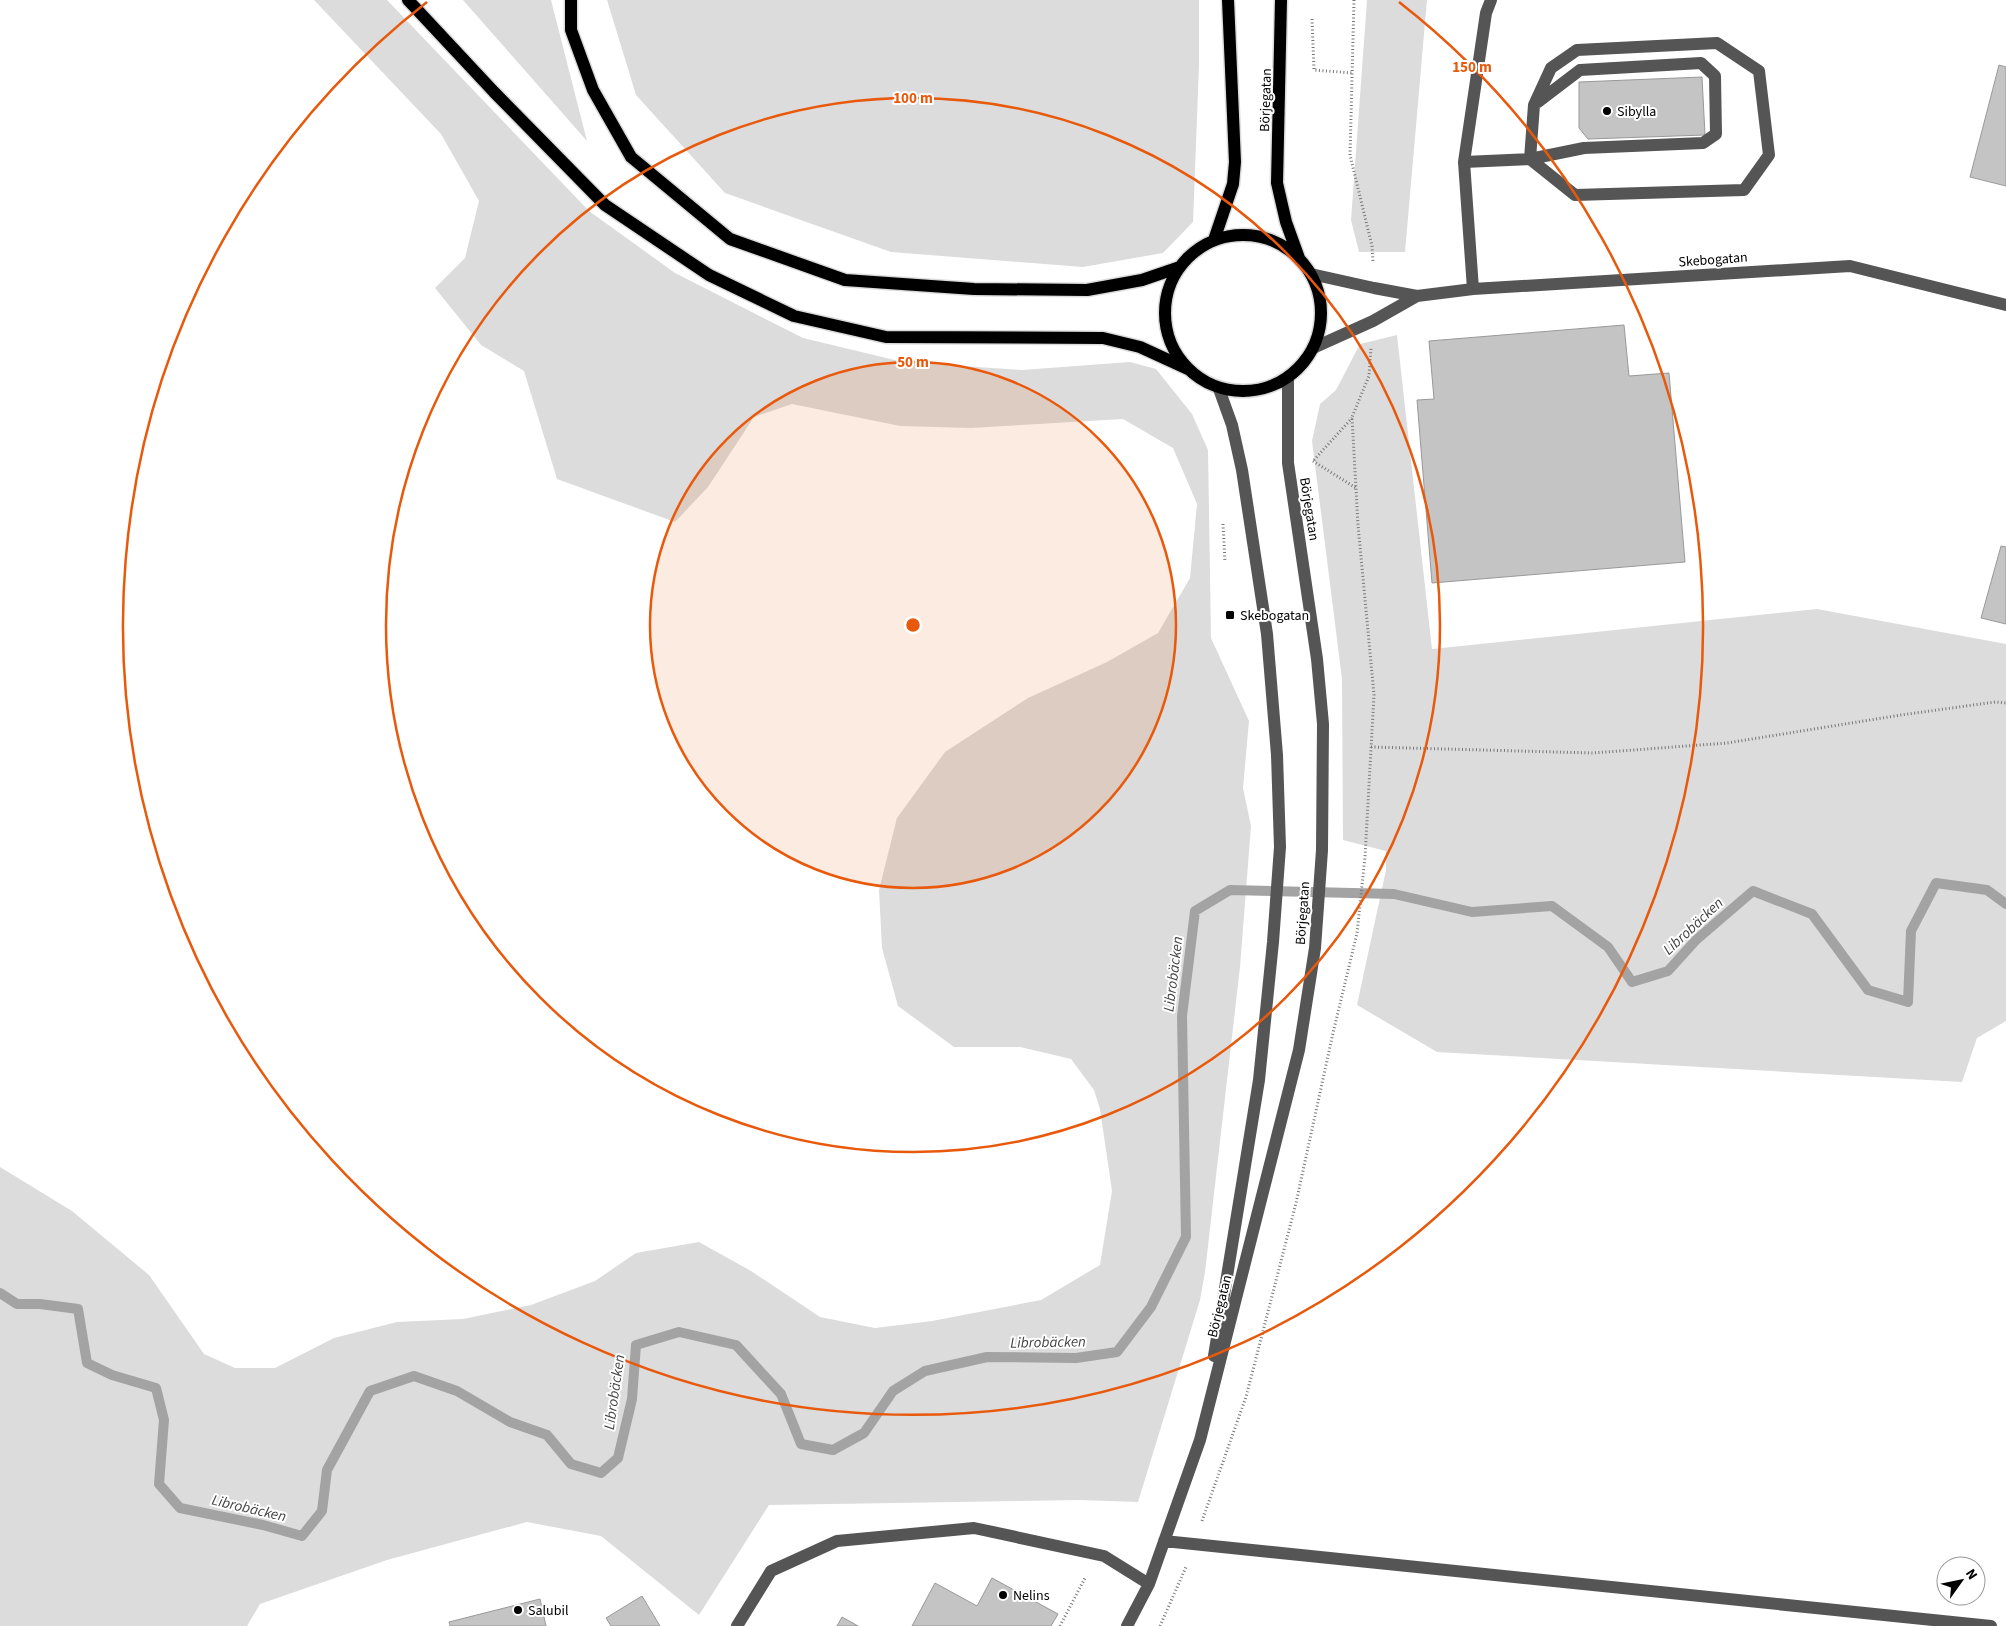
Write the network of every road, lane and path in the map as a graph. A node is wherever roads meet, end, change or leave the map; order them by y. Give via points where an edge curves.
1 (408, 0) edge
2 (571, 0) edge
3 (1228, 0) edge
4 (1281, 0) edge
5 (1354, 0) edge
6 (1491, 0) edge
7 (1312, 19) dead end
8 (1352, 73) junction
9 (1534, 105) junction
10 (1530, 159) junction
11 (1464, 162) junction
12 (1214, 240) junction
13 (1299, 258) junction
14 (1180, 267) junction
15 (1311, 274) junction
16 (1374, 288) junction
17 (1473, 289) junction
18 (1418, 296) junction
19 (2006, 305) edge
20 (1373, 321) junction
21 (1313, 348) junction
22 (1188, 369) junction
23 (1288, 377) junction
24 (1218, 389) junction
25 (1352, 418) junction
26 (1314, 460) dead end
27 (2006, 703) edge
28 (1371, 747) junction
29 (1200, 1440) junction
30 (1164, 1541) junction
31 (1194, 1544) junction
32 (1097, 1555) junction
33 (1149, 1584) junction
34 (1897, 1621) edge
35 (737, 1626) edge
36 (1060, 1626) edge
37 (1127, 1626) edge
38 (1160, 1626) edge
39 (1991, 1626) edge

1 - 22 main road via 605,205 709,275 794,316 886,337 1103,338 1140,346
2 - 14 main road via 571,30 593,90 631,157 730,239 845,280 974,289 1087,290 1142,280
3 - 12 main road via 1235,162 1233,184
4 - 13 main road, Börjegatan via 1277,183
5 - 8 path
6 - 11 street via 1486,13
7 - 8 path via 1314,70
8 - 16 path via 1350,155 1372,246
9 - 10 street
9 - 10 street via 1580,70 1701,63 1715,76 1716,134 1703,143 1584,148
9 - 10 street via 1551,68 1577,50 1717,43 1759,71 1769,156 1744,190 1575,195
10 - 11 street
11 - 17 street
12 - 13 main road via 1236,235 1259,236 1281,244
12 - 14 main road via 1189,256
13 - 15 main road
14 - 22 main road via 1169,287 1165,308 1166,331 1174,352
15 - 16 street, Skebogatan
15 - 21 main road via 1321,311
16 - 18 street, Skebogatan
17 - 18 street, Skebogatan
17 - 19 street, Skebogatan via 1850,266
18 - 20 street, Skebogatan
20 - 21 street, Skebogatan
20 - 25 path via 1369,376
21 - 23 main road
22 - 24 main road
23 - 24 main road via 1268,387 1246,392
23 - 29 street, Börjegatan via 1288,463 1318,659 1323,724 1322,850 1315,948 1299,1050
24 - 29 street, Börjegatan via 1232,425 1242,470 1268,634 1280,847 1259,1080
25 - 26 path
25 - 28 path via 1374,695
27 - 28 path via 1910,714 1727,743 1593,753
28 - 31 path via 1358,933 1296,1203 1246,1397
29 - 30 street, Börjegatan
30 - 31 street
30 - 33 street, Börjegatan
31 - 34 street
31 - 38 path
32 - 33 street via 1104,1556
32 - 35 street via 974,1528 837,1542 771,1571
32 - 36 path
33 - 37 street, Börjegatan
34 - 39 street

